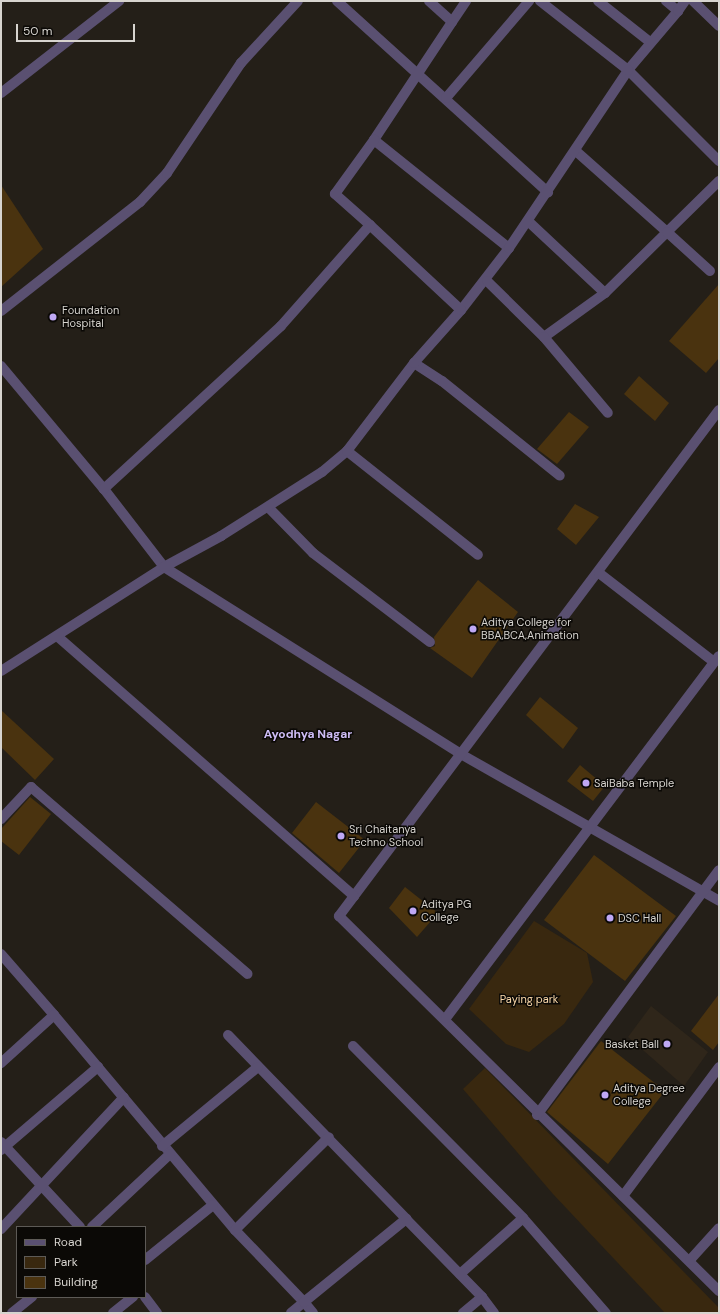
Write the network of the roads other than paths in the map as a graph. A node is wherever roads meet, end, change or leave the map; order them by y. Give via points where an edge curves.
1 (119, 1) edge
2 (298, 1) edge
3 (337, 1) edge
4 (429, 1) edge
5 (466, 1) edge
6 (529, 1) edge
7 (540, 1) edge
8 (598, 1) edge
9 (666, 1) edge
10 (685, 1) edge
11 (693, 1) edge
12 (678, 11) junction
13 (452, 22) junction
14 (719, 26) edge
15 (650, 42) junction
16 (628, 70) junction
17 (416, 72) junction
18 (1, 93) edge
19 (446, 98) junction
20 (374, 140) junction
21 (577, 152) junction
22 (719, 161) edge
23 (719, 181) edge
24 (548, 192) junction
25 (529, 222) junction
26 (370, 225) junction
27 (667, 232) junction
28 (509, 248) junction
29 (710, 271) dead end
30 (487, 281) junction
31 (605, 293) junction
32 (461, 310) junction
33 (1, 311) edge
34 (544, 337) junction
35 (414, 363) junction
36 (1, 366) edge
37 (719, 410) edge
38 (608, 412) dead end
39 (347, 451) junction
40 (560, 476) dead end
41 (104, 489) junction
42 (269, 508) junction
43 (478, 555) dead end
44 (164, 567) junction
45 (599, 573) junction
46 (57, 636) junction
47 (430, 642) dead end
48 (717, 659) edge
49 (1, 671) edge
50 (459, 753) junction
51 (1, 819) edge
52 (590, 828) junction
53 (719, 870) edge
54 (703, 892) junction
55 (354, 896) junction
56 (719, 901) edge
57 (1, 954) edge
58 (248, 974) dead end
59 (54, 1015) junction
60 (446, 1018) junction
61 (228, 1034) dead end
62 (353, 1046) dead end
63 (1, 1062) edge
64 (98, 1067) junction
65 (258, 1067) junction
66 (719, 1067) edge
67 (124, 1097) junction
68 (537, 1115) junction
69 (329, 1137) junction
70 (2, 1146) edge
71 (162, 1146) junction
72 (170, 1154) junction
73 (43, 1187) junction
74 (623, 1196) junction
75 (213, 1204) junction
76 (523, 1218) junction
77 (406, 1219) junction
78 (79, 1226) edge
79 (93, 1226) edge
80 (719, 1228) edge
81 (1, 1229) edge
82 (235, 1230) junction
83 (146, 1259) edge
84 (690, 1260) junction
85 (460, 1274) junction
86 (719, 1291) edge
87 (482, 1297) junction
88 (31, 1298) edge
89 (132, 1298) edge
90 (146, 1298) edge
91 (304, 1302) junction
92 (12, 1313) edge
93 (113, 1313) edge
94 (157, 1313) edge
95 (292, 1313) edge
96 (313, 1313) edge
97 (463, 1313) edge
98 (494, 1313) edge
99 (606, 1313) edge

1 - 18 street
2 - 33 street via 241,63 167,173 140,202
3 - 17 street
4 - 13 street
5 - 13 street
6 - 19 street
7 - 16 street
8 - 15 street
9 - 12 street
10 - 12 street
11 - 14 street
12 - 15 street
13 - 17 street
15 - 16 street
16 - 21 street
16 - 22 street
17 - 19 street
17 - 20 street
19 - 24 street
20 - 26 street via 335,194
20 - 28 street
21 - 24 street
21 - 27 street
23 - 27 street
24 - 25 street
25 - 28 street
25 - 31 street
26 - 32 street
26 - 41 street via 281,326
27 - 29 street
27 - 31 street
28 - 30 street
30 - 32 street
30 - 34 street
31 - 34 street
32 - 35 street
34 - 38 street
35 - 39 street
35 - 40 street via 447,385
36 - 41 street
37 - 45 street
39 - 42 street
39 - 43 street
41 - 44 street
42 - 44 street
42 - 47 street via 313,553
44 - 46 street
44 - 50 street
45 - 48 street
45 - 50 street
46 - 49 street
46 - 55 street
48 - 52 street
50 - 52 street
50 - 55 street
51 - 58 street via 31,787
52 - 54 street
52 - 60 street
53 - 54 street
54 - 56 street
54 - 68 street
55 - 60 street via 339,916
57 - 59 street
59 - 63 street
59 - 64 street
60 - 68 street
61 - 65 street
62 - 76 street
64 - 67 street
64 - 70 street
65 - 69 street
65 - 71 street
66 - 74 street
67 - 71 street
67 - 73 street
68 - 74 street
69 - 77 street
69 - 82 street
70 - 73 street
71 - 72 street
72 - 75 street
72 - 79 street
73 - 78 street
73 - 81 street
74 - 84 street
75 - 82 street
75 - 83 street
76 - 85 street
76 - 99 street
77 - 85 street
77 - 91 street
80 - 84 street
82 - 91 street
84 - 86 street
85 - 87 street
87 - 97 street
87 - 98 street
88 - 92 street
89 - 93 street
90 - 94 street
91 - 95 street
91 - 96 street

